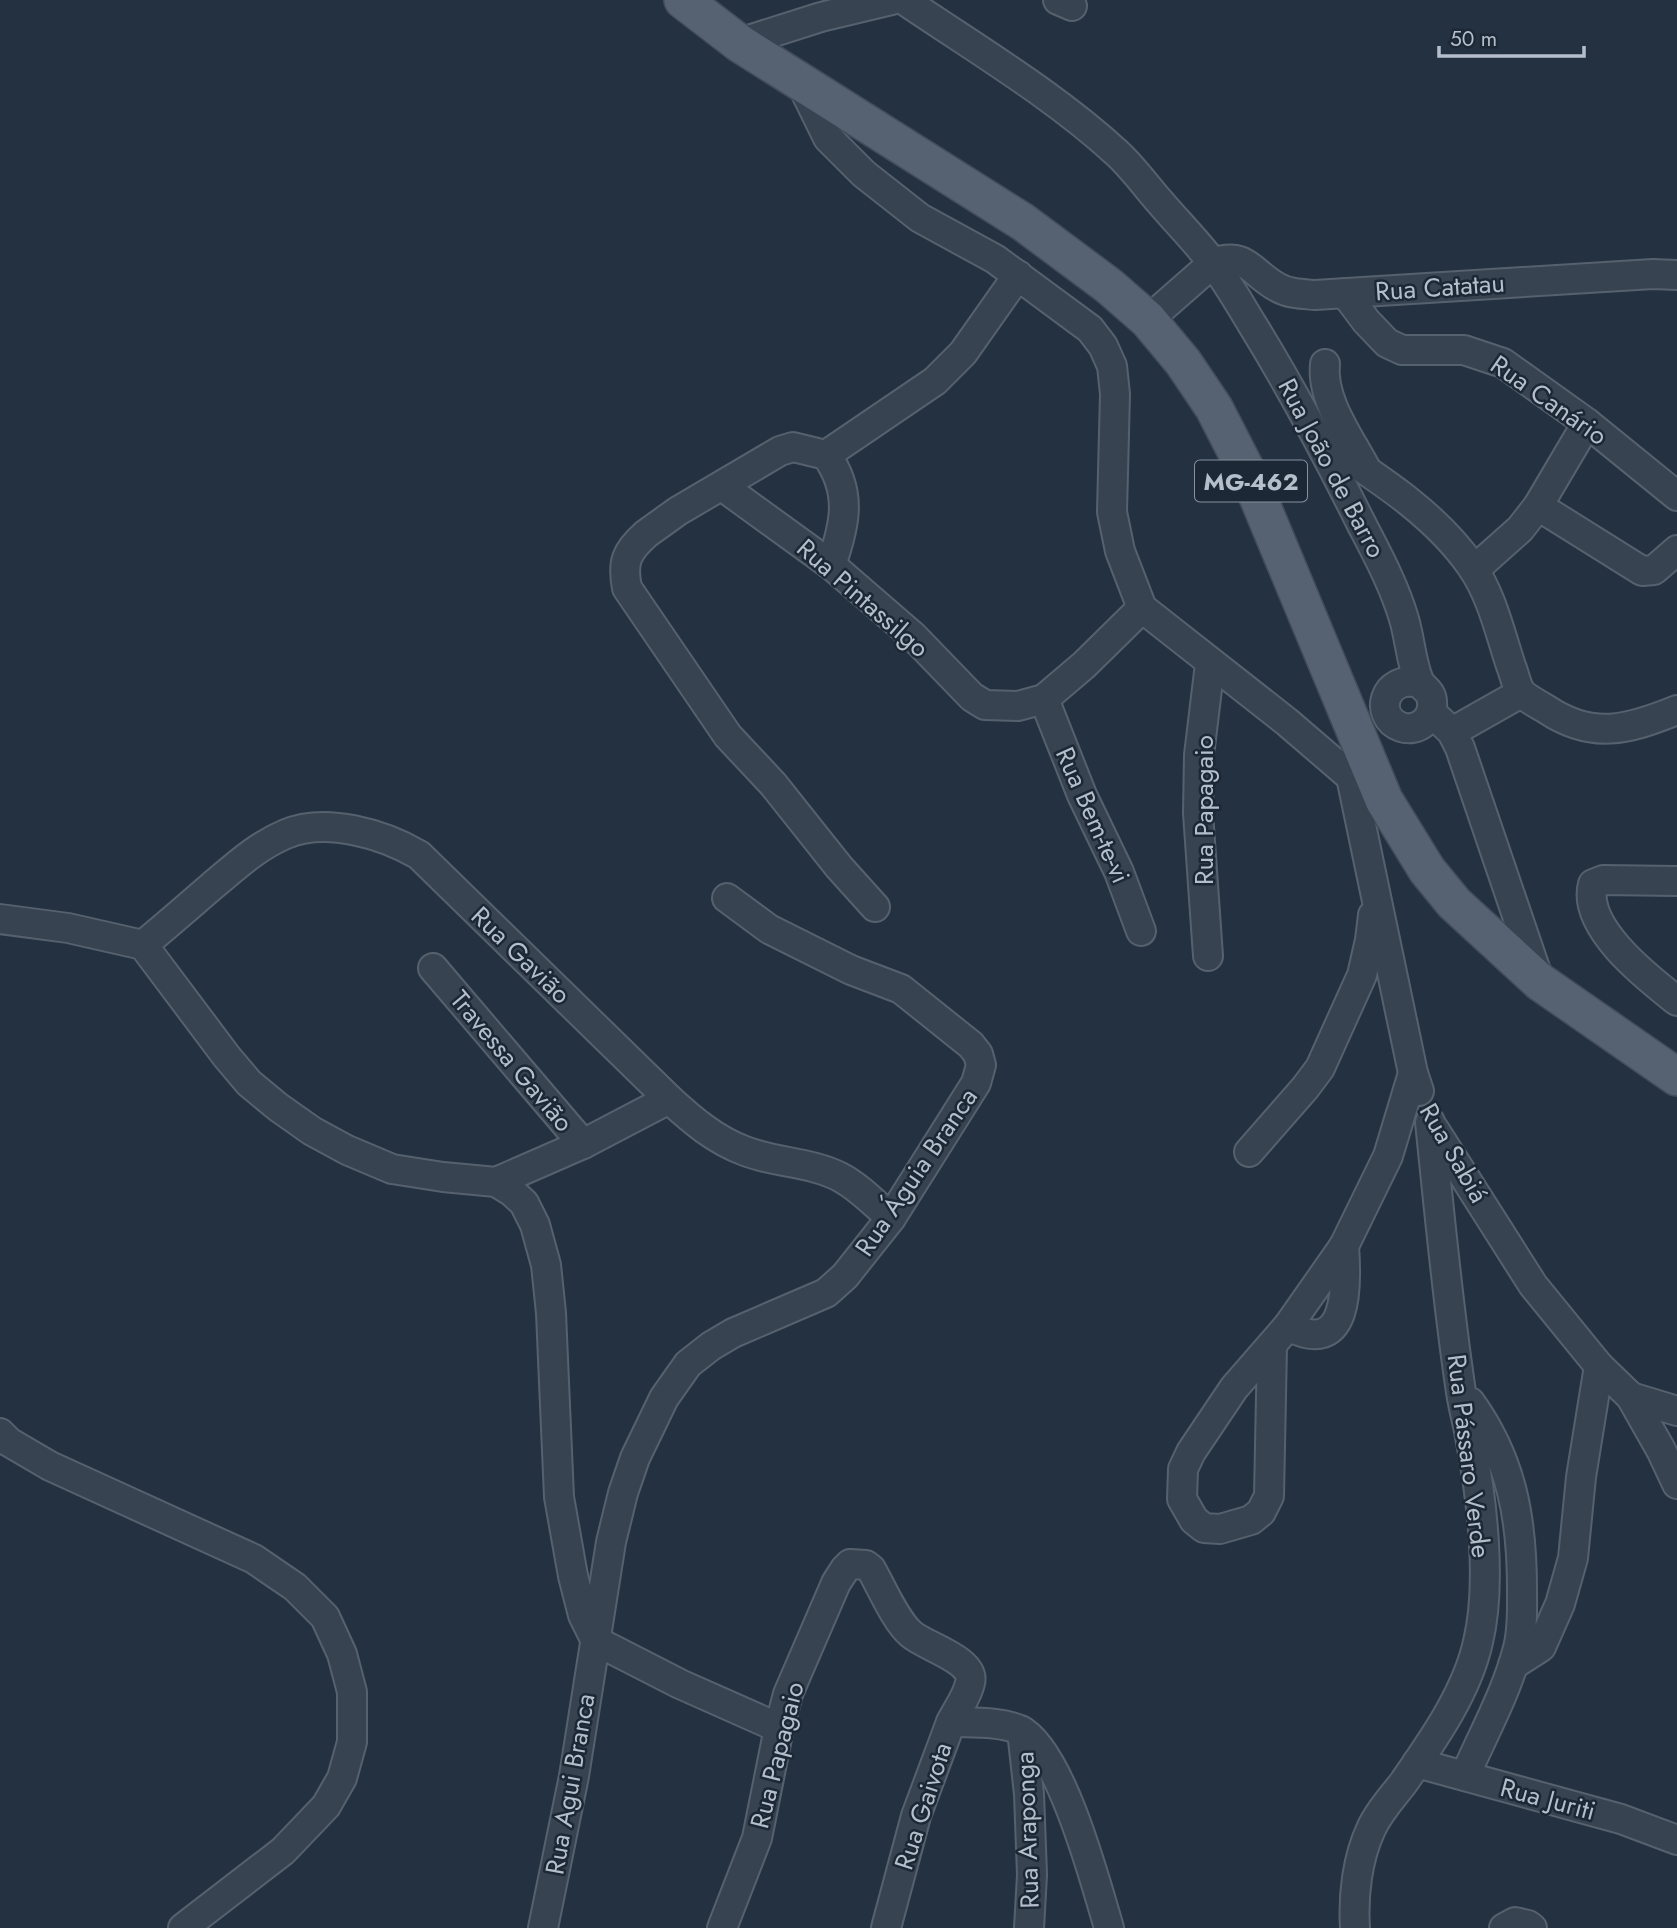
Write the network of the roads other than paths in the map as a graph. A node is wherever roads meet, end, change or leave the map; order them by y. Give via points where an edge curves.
1 (683, 0) edge
2 (892, 0) edge
3 (904, 0) edge
4 (739, 43) junction
5 (800, 81) junction
6 (1213, 263) junction
7 (1018, 275) junction
8 (1677, 275) edge
9 (1345, 293) junction
10 (1148, 320) junction
11 (1325, 364) dead end
12 (1587, 423) junction
13 (1320, 439) junction
14 (826, 455) junction
15 (1367, 471) junction
16 (722, 486) junction
17 (1677, 496) edge
18 (1538, 506) junction
19 (1677, 550) edge
20 (831, 565) junction
21 (1474, 570) junction
22 (1142, 608) junction
23 (1210, 664) junction
24 (1420, 683) junction
25 (1389, 691) junction
26 (1521, 692) junction
27 (1044, 699) junction
28 (1344, 705) junction
29 (1677, 710) edge
30 (1432, 712) junction
31 (1401, 727) junction
32 (1452, 732) junction
33 (1357, 763) junction
34 (1677, 881) edge
35 (1375, 891) junction
36 (727, 898) dead end
37 (875, 907) dead end
38 (0, 919) edge
39 (1141, 931) dead end
40 (143, 945) junction
41 (1208, 956) dead end
42 (433, 968) dead end
43 (1540, 982) junction
44 (1677, 1001) edge
45 (1413, 1073) junction
46 (1677, 1077) edge
47 (669, 1099) junction
48 (1430, 1122) junction
49 (583, 1144) junction
50 (1249, 1152) dead end
51 (496, 1182) junction
52 (891, 1217) junction
53 (1344, 1246) junction
54 (1280, 1336) junction
55 (1599, 1366) junction
56 (1460, 1388) junction
57 (1631, 1397) junction
58 (1677, 1411) edge
59 (0, 1433) edge
60 (1677, 1483) edge
61 (596, 1641) junction
62 (1513, 1665) junction
63 (951, 1722) junction
64 (779, 1728) junction
65 (1022, 1731) junction
66 (1417, 1763) junction
67 (1465, 1776) junction
68 (1677, 1840) edge
69 (1352, 1920) edge
70 (183, 1928) edge
71 (542, 1928) edge
72 (722, 1928) edge
73 (887, 1928) edge
74 (1029, 1928) edge
75 (1110, 1928) edge
76 (1504, 1928) edge
77 (1532, 1928) edge

1 - 4 main road, MG-462
2 - 4 street
3 - 6 street, Rua João de Barro via 1068,113 1119,155
4 - 5 main road, MG-462
5 - 7 street via 828,138 864,174 920,218
5 - 10 main road, MG-462 via 1023,222
6 - 9 street, Rua Catatau via 1235,258 1277,288 1294,294
6 - 10 street
6 - 13 street, Rua João de Barro
7 - 14 street via 963,353 935,381
7 - 22 street via 1090,329 1112,366 1112,512 1120,551
8 - 9 street, Rua Catatau
9 - 12 street, Rua Canário via 1387,343 1402,351 1464,350 1485,355
10 - 28 main road, MG-462 via 1214,408 1251,480
11 - 15 street via 1325,385
12 - 17 street, Rua Canário
12 - 18 street
13 - 15 street
13 - 24 street, Rua João de Barro via 1394,588
14 - 16 street via 793,447 780,450
14 - 20 street via 838,471 845,507
15 - 21 street via 1437,526
16 - 20 street, Rua Pintassilgo
16 - 37 street via 678,511 634,545 626,557 627,588 728,736
18 - 19 street via 1642,571 1654,570
18 - 21 street via 1520,529
20 - 27 street, Rua Pintassilgo via 913,636 972,697 1001,707
21 - 26 street
22 - 23 street
22 - 27 street, Rua Pintassilgo
23 - 33 street via 1287,722
23 - 41 street, Rua Papagaio via 1199,755 1198,813
24 - 25 street via 1409,680
24 - 30 street, Rua João de Barro via 1431,695
25 - 28 street
25 - 31 street via 1386,712
26 - 29 street via 1582,727 1627,726
26 - 32 street
27 - 39 street, Rua Bem-te-vi
28 - 33 main road, MG-462
30 - 31 street via 1419,726
30 - 32 street, Rua João de Barro
31 - 33 street
32 - 43 street, Rua João de Barro
33 - 35 street, Rua Sabiá
33 - 43 main road, MG-462 via 1454,903
34 - 44 street via 1603,880 1593,884 1591,895 1602,926 1623,954
35 - 45 street, Rua Sabiá
35 - 50 street via 1362,975 1320,1068
36 - 52 street, Rua Águia Branca via 769,929 901,989 978,1054 981,1065 976,1083
38 - 40 street
40 - 47 street, Rua Gavião via 254,851 288,833 313,828 374,834 419,855
40 - 51 street via 249,1083 312,1131 392,1169
42 - 49 street, Travessa Gavião
43 - 46 main road, MG-462
45 - 48 street, Rua Sabiá
45 - 53 street via 1388,1156
47 - 49 street, Travessa Gavião
47 - 52 street, Rua Gavião via 714,1136 746,1151 841,1177
48 - 55 street, Rua Sabiá via 1533,1284
48 - 56 street, Rua Pássaro Verde
49 - 51 street
51 - 61 street via 524,1203 546,1265 559,1497 583,1615
52 - 61 street, Rua Águia Branca via 826,1293 711,1346 688,1364 664,1398 623,1493
53 - 54 street
53 - 54 street via 1343,1306 1336,1325 1318,1335
54 - 54 street via 1234,1388 1183,1469 1182,1499 1204,1528 1220,1529 1251,1520 1269,1496
55 - 57 street, Rua Sabiá
55 - 62 street via 1573,1558 1560,1604 1541,1647
56 - 62 street via 1501,1457 1517,1512 1522,1603
56 - 66 street, Rua Pássaro Verde via 1479,1491 1482,1617 1472,1663
57 - 58 street, Rua Sabiá
57 - 60 street
59 - 70 street via 50,1466 254,1559 295,1587 325,1617 342,1654 352,1692 352,1742 342,1778 326,1806 283,1851
61 - 64 street via 680,1685
61 - 71 street, Rua Agui Branca
62 - 67 street
63 - 64 street, Rua Papagaio via 967,1694 969,1672 909,1632 871,1569 850,1564 800,1662
63 - 65 street, Rua Gaivota
63 - 73 street, Rua Gaivota via 916,1816
64 - 72 street, Rua Papagaio via 757,1838
65 - 74 street, Rua Araponga via 1030,1808
65 - 75 street via 1051,1766 1073,1812
66 - 67 street, Rua Juriti
66 - 69 street, Rua Pássaro Verde via 1370,1830
67 - 68 street, Rua Juriti via 1621,1819
76 - 77 street via 1515,1922

